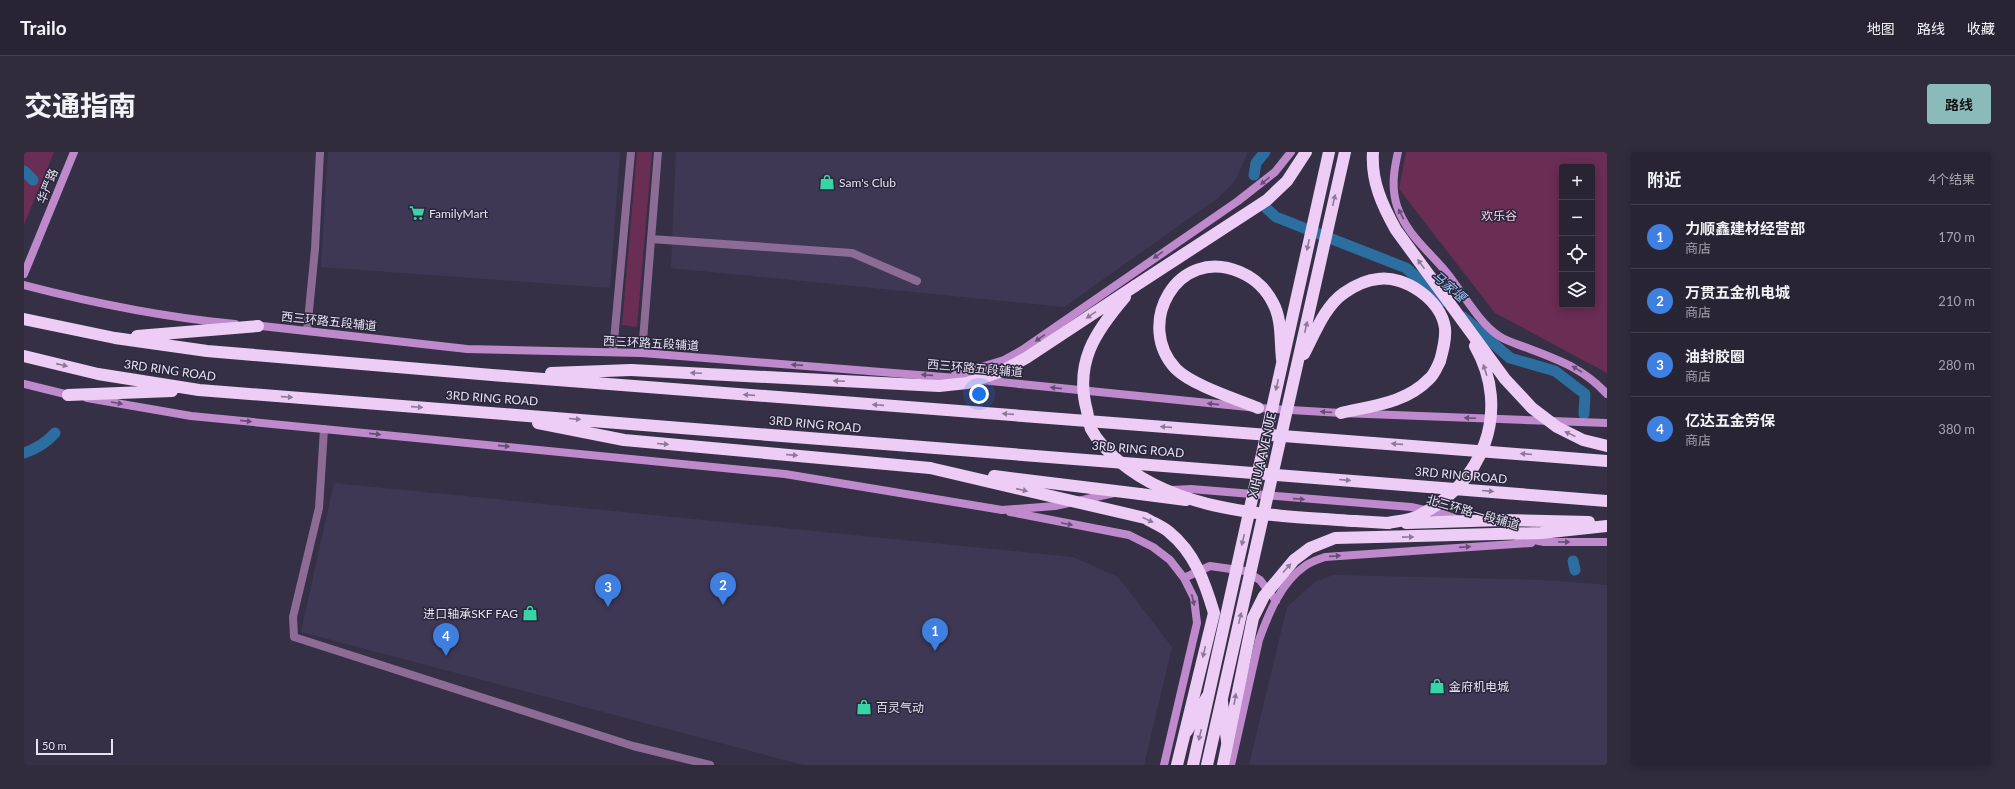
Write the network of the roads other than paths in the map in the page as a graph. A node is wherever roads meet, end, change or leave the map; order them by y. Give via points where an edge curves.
1 (74, 152) edge
2 (320, 152) edge
3 (631, 152) edge
4 (658, 152) edge
5 (1291, 152) edge
6 (1306, 152) edge
7 (1329, 152) edge
8 (1345, 152) edge
9 (1373, 152) edge
10 (1398, 152) edge
11 (651, 239) junction
12 (24, 274) edge
13 (917, 281) dead end
14 (24, 285) edge
15 (1135, 286) junction
16 (1454, 310) junction
17 (24, 319) edge
18 (258, 326) junction
19 (307, 331) junction
20 (115, 338) junction
21 (613, 352) junction
22 (642, 353) junction
23 (24, 356) edge
24 (1282, 363) junction
25 (1297, 367) junction
26 (492, 375) junction
27 (948, 377) junction
28 (24, 384) edge
29 (199, 390) junction
30 (1607, 394) edge
31 (68, 395) junction
32 (1258, 408) junction
33 (485, 412) junction
34 (1341, 413) junction
35 (1607, 423) edge
36 (324, 429) junction
37 (1607, 446) edge
38 (1607, 461) edge
39 (930, 468) junction
40 (1607, 501) edge
41 (1203, 502) junction
42 (1002, 510) junction
43 (1607, 522) edge
44 (1388, 523) junction
45 (1607, 526) edge
46 (1544, 542) junction
47 (1607, 542) edge
48 (1184, 578) junction
49 (1276, 601) junction
50 (1214, 613) junction
51 (1253, 618) junction
52 (1216, 661) junction
53 (1230, 666) junction
54 (1209, 694) junction
55 (1222, 700) junction
56 (1184, 736) junction
57 (1227, 744) junction
58 (710, 765) edge
59 (1164, 765) edge
60 (1177, 765) edge
61 (1193, 765) edge
62 (1207, 765) edge
63 (1223, 765) edge
64 (1231, 765) edge

1 - 12 main road, 华严路
2 - 19 street via 315,249
3 - 21 street
4 - 11 street
5 -> 27 main road via 1275,172 1238,201 1022,350 985,367
6 - 15 highway via 1287,181 1267,200
7 -> 24 highway, XIHUA AVENUE, bridge
25 -> 8 highway, XIHUA AVENUE, bridge
16 -> 9 highway, bridge via 1396,230 1383,207 1374,180
30 -> 10 main road via 1585,373 1499,336 1484,323 1445,271 1420,244 1404,220 1394,193 1393,175
11 - 13 street via 852,253
11 - 22 street
14 - 18 main road, 西三环路五段辅道 via 72,298 180,318
15 -> 26 highway, bridge via 1026,358 1002,371 967,383 939,386 631,370
15 - 41 highway, bridge via 1105,320 1092,342 1084,367 1082,394 1091,428 1108,452 1136,476 1170,493
37 -> 16 highway, bridge via 1583,440 1556,427 1532,408 1505,380
44 -> 16 highway, bridge via 1417,517 1439,504 1467,478 1478,462 1486,442 1491,396 1487,377 1480,355
17 - 20 highway, 3RD RING ROAD
18 - 19 main road, 西三环路五段辅道
18 - 20 highway
19 - 21 main road, 西三环路五段辅道 via 468,349
20 - 26 highway, 3RD RING ROAD via 208,351
21 - 22 main road, 西三环路五段辅道
27 -> 22 main road, 西三环路五段辅道
23 -> 29 highway, 3RD RING ROAD via 98,374
24 - 32 highway via 1278,320 1273,303 1262,287 1246,275 1229,267 1210,265 1194,270 1179,280 1168,295 1160,314 1160,333 1165,352 1176,369 1197,383
24 -> 52 highway, XIHUA AVENUE, bridge
25 - 34 highway, bridge via 1327,312 1343,293 1360,283 1379,278 1397,281 1414,288 1429,299 1445,327 1440,361 1430,378 1398,400
53 -> 25 highway, XIHUA AVENUE, bridge
38 -> 26 highway, 3RD RING ROAD
32 -> 27 main road, 西三环路五段辅道
28 - 31 main road
29 - 31 highway
29 -> 33 highway, 3RD RING ROAD
31 -> 36 main road via 190,416
34 -> 32 main road, 西三环路五段辅道
33 -> 39 highway via 624,440
33 -> 40 highway, 3RD RING ROAD
35 -> 34 main road
36 -> 42 main road via 785,474
36 - 58 street via 319,508 293,617 294,636 633,746
39 - 41 highway, bridge
39 -> 50 highway, bridge via 1145,518 1168,531 1196,562
41 - 44 highway, bridge via 1266,514
42 -> 46 main road, 北三环路一段辅道 via 1055,506 1129,490 1191,489 1411,507 1443,514 1504,535
42 -> 48 main road via 1129,535 1166,557
43 - 44 highway, bridge via 1503,520
51 -> 45 highway, bridge via 1264,596 1294,560 1310,548 1335,538 1541,533
46 -> 47 main road, 北三环路一段辅道
49 -> 46 main road via 1290,580 1305,566 1325,557
48 - 49 main road via 1210,566 1244,571 1260,580
48 -> 59 main road via 1194,598 1196,623
49 - 64 main road via 1259,640
50 - 52 highway, bridge
50 -> 56 highway, bridge
51 - 53 highway, bridge
57 -> 51 highway, bridge
52 - 54 highway, XIHUA AVENUE, bridge
53 - 55 highway, XIHUA AVENUE, bridge
54 - 56 highway, bridge
54 -> 61 highway, XIHUA AVENUE, bridge
55 - 57 highway, bridge
55 - 62 highway, XIHUA AVENUE, bridge
56 - 60 highway, bridge
57 - 63 highway, bridge

